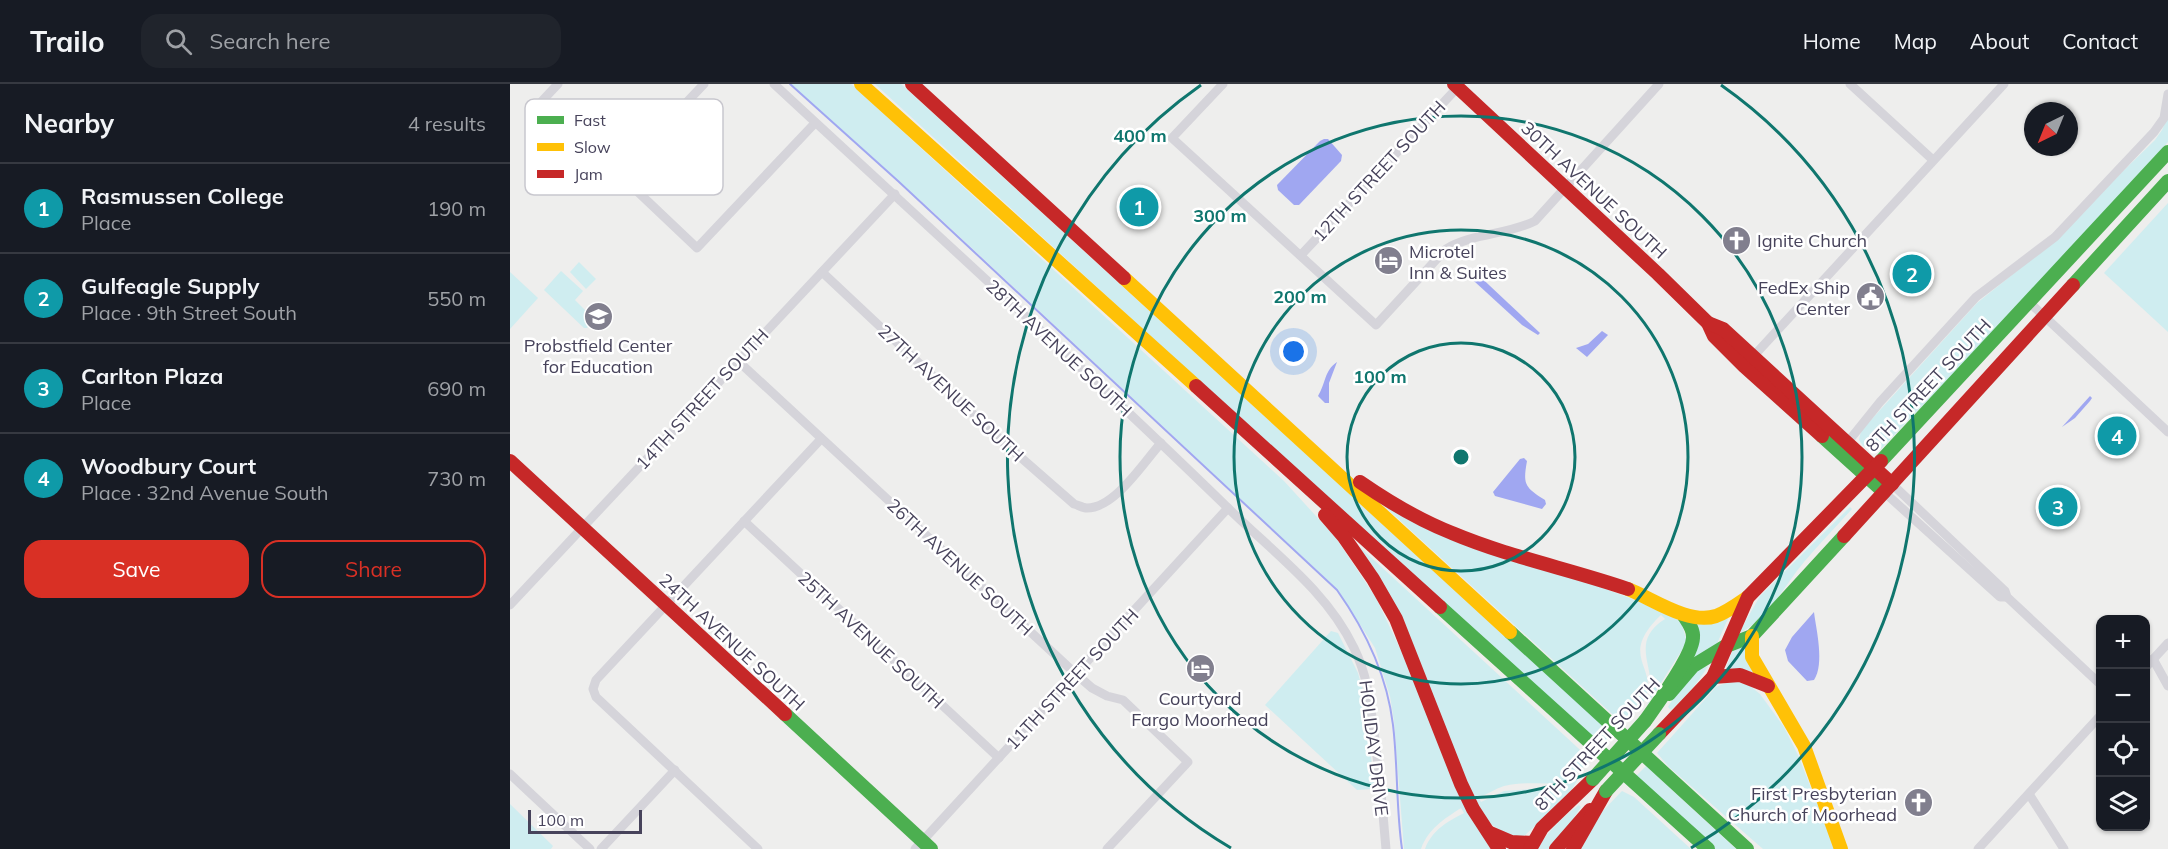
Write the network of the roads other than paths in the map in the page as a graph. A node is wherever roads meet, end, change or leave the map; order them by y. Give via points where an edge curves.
1 (558, 84) edge
2 (704, 84) edge
3 (774, 84) edge
4 (861, 84) edge
5 (912, 84) edge
6 (1222, 84) edge
7 (1659, 84) edge
8 (1850, 84) edge
9 (2004, 84) edge
10 (1456, 86) edge
11 (2168, 94) edge
12 (544, 99) edge
13 (690, 99) edge
14 (815, 123) junction
15 (2168, 152) edge
16 (1934, 160) junction
17 (2168, 181) edge
18 (1565, 188) junction
19 (895, 194) junction
20 (641, 195) edge
21 (1301, 255) junction
22 (822, 272) junction
23 (2030, 303) junction
24 (2044, 316) junction
25 (738, 361) junction
26 (1748, 361) junction
27 (1274, 416) junction
28 (2168, 432) edge
29 (821, 439) junction
30 (1161, 443) junction
31 (1847, 443) junction
32 (510, 461) edge
33 (1871, 473) junction
34 (1295, 476) junction
35 (1888, 488) junction
36 (1228, 508) junction
37 (744, 521) junction
38 (582, 527) junction
39 (1748, 597) junction
40 (510, 604) edge
41 (665, 606) junction
42 (1684, 616) junction
43 (1337, 618) joint
44 (1752, 636) junction
45 (2168, 643) edge
46 (1724, 647) junction
47 (2153, 659) junction
48 (2150, 662) edge
49 (1077, 675) junction
50 (1713, 677) junction
51 (2096, 680) edge
52 (1768, 686) junction
53 (2168, 686) edge
54 (2096, 720) edge
55 (1646, 721) junction
56 (999, 758) junction
57 (675, 770) junction
58 (510, 774) edge
59 (1606, 791) junction
60 (2029, 794) junction
61 (1489, 832) junction
62 (923, 846) edge
63 (1532, 846) edge
64 (590, 849) edge
65 (602, 849) edge
66 (758, 849) edge
67 (1107, 849) edge
68 (1386, 849) edge
69 (1499, 849) edge
70 (1556, 849) edge
71 (1573, 849) edge
72 (1708, 849) edge
73 (1747, 849) edge
74 (1841, 849) edge
75 (1978, 849) edge
76 (2064, 849) edge

1 - 12 street
2 - 13 street
3 - 14 street, 28TH AVENUE SOUTH
4 - 34 main road
5 - 27 main road
6 - 21 street via 1172,138
7 - 18 street
8 - 16 street
9 - 16 street
10 - 18 main road, 30TH AVENUE SOUTH
10 - 21 street, 12TH STREET SOUTH
11 - 31 street via 2164,118 2154,132 2055,237 1976,297
14 - 19 street, 28TH AVENUE SOUTH
14 - 20 street via 697,248
15 - 23 main road, 8TH STREET SOUTH
16 - 26 street
17 - 24 main road, 8TH STREET SOUTH
18 - 21 street via 1535,221 1458,242 1446,249 1376,324
18 - 26 main road, 30TH AVENUE SOUTH via 1708,323 1723,329
19 - 22 street, 14TH STREET SOUTH
19 - 30 street, 28TH AVENUE SOUTH
22 - 25 street, 14TH STREET SOUTH
22 - 30 street, 27TH AVENUE SOUTH via 1074,504 1086,508 1100,506 1113,498
23 - 24 street
23 - 33 main road, 8TH STREET SOUTH
24 - 28 street
24 - 35 main road, 8TH STREET SOUTH
25 - 29 street, 26TH AVENUE SOUTH
25 - 38 street, 14TH STREET SOUTH
26 - 31 main road, 30TH AVENUE SOUTH
26 - 33 main road, 30TH AVENUE SOUTH
27 - 42 main road via 1385,500 1416,518 1464,539 1652,598
27 - 73 main road
29 - 37 street
29 - 49 street, 26TH AVENUE SOUTH
30 - 36 street, 28TH AVENUE SOUTH
31 - 33 main road, 30TH AVENUE SOUTH
32 - 38 main road, 24TH AVENUE SOUTH
33 - 35 main road, 30TH AVENUE SOUTH
33 - 39 main road, 8TH STREET SOUTH
34 - 61 main road via 1344,537 1396,619 1461,784
34 - 72 main road
35 - 44 main road, 8TH STREET SOUTH
35 - 51 street, 30TH AVENUE SOUTH via 2005,591
36 - 43 street, 28TH AVENUE SOUTH via 1307,582
36 - 49 street, 11TH STREET SOUTH
37 - 41 street
37 - 56 street, 25TH AVENUE SOUTH
38 - 40 street, 14TH STREET SOUTH
38 - 41 main road, 24TH AVENUE SOUTH
39 - 42 main road via 1707,618
39 - 46 main road, 8TH STREET SOUTH
41 - 57 street via 596,680 593,689 596,697
41 - 62 main road, 24TH AVENUE SOUTH
42 - 55 main road via 1693,639
43 - 68 street, HOLIDAY DRIVE via 1366,676
44 - 46 main road, 8TH STREET SOUTH
44 - 52 main road via 1752,657
45 - 47 street
46 - 50 main road, 8TH STREET SOUTH
46 - 55 main road, 8TH STREET SOUTH via 1693,666
47 - 48 street
47 - 53 street
49 - 56 street, 11TH STREET SOUTH
49 - 67 street, 26TH AVENUE SOUTH via 1092,688 1123,700 1188,762
50 - 52 main road via 1740,675
50 - 59 main road, 8TH STREET SOUTH, bridge
52 - 74 main road via 1804,746
54 - 60 street
55 - 63 main road, 8TH STREET SOUTH, bridge via 1542,828
56 - 62 street, 11TH STREET SOUTH
57 - 65 street
57 - 66 street
58 - 64 street
59 - 70 main road, 8TH STREET SOUTH
59 - 71 main road
60 - 75 street
60 - 76 street
61 - 63 main road via 1502,840
61 - 69 main road

